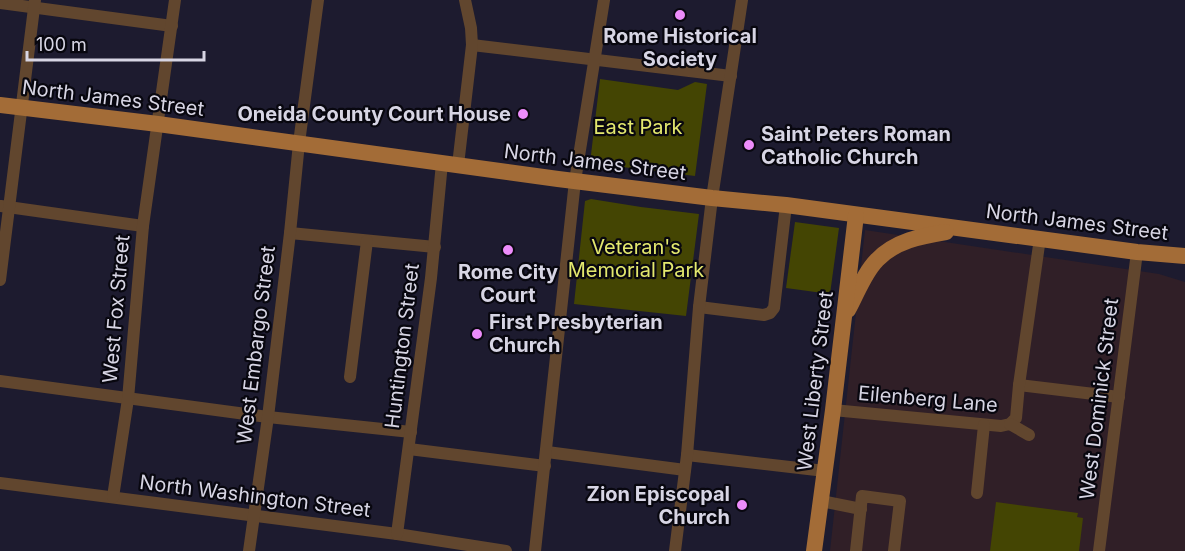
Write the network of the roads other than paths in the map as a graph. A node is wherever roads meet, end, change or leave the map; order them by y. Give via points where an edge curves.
1 (175, 0) edge
2 (318, 0) edge
3 (465, 0) edge
4 (604, 0) edge
5 (742, 0) edge
6 (0, 3) edge
7 (35, 3) edge
8 (172, 26) junction
9 (472, 45) junction
10 (593, 59) junction
11 (731, 76) junction
12 (0, 105) edge
13 (21, 107) junction
14 (158, 124) junction
15 (298, 143) junction
16 (450, 164) junction
17 (574, 181) junction
18 (712, 198) junction
19 (786, 205) junction
20 (4, 207) edge
21 (856, 215) junction
22 (143, 226) junction
23 (974, 230) junction
24 (290, 232) junction
25 (1040, 238) junction
26 (367, 241) junction
27 (435, 247) junction
28 (1137, 252) junction
29 (1185, 256) edge
30 (0, 280) edge
31 (699, 307) junction
32 (844, 318) junction
33 (350, 377) dead end
34 (0, 381) edge
35 (1019, 385) junction
36 (1119, 397) junction
37 (128, 399) junction
38 (833, 410) junction
39 (267, 417) junction
40 (1010, 424) junction
41 (984, 425) junction
42 (411, 432) junction
43 (1029, 435) dead end
44 (409, 448) junction
45 (546, 452) junction
46 (687, 455) junction
47 (545, 466) junction
48 (685, 470) junction
49 (825, 471) junction
50 (0, 483) edge
51 (977, 493) dead end
52 (113, 498) junction
53 (820, 501) junction
54 (861, 509) junction
55 (253, 516) junction
56 (398, 534) junction
57 (249, 551) edge
58 (506, 551) edge
59 (535, 551) edge
60 (675, 551) edge
61 (814, 551) edge
62 (856, 551) edge
63 (894, 551) edge
64 (1099, 551) edge

1 - 8 street, West Fox Street
2 - 15 street, West Embargo Street
3 - 9 street, Huntington Street
4 - 10 street
5 - 11 street
6 - 7 street
7 - 8 street
7 - 13 street
8 - 14 street, West Fox Street
9 - 10 street
9 - 16 street, Huntington Street
10 - 11 street
10 - 17 street
11 - 18 street
12 - 13 main road, North James Street
13 - 14 main road, North James Street
13 - 20 street
14 - 15 main road, North James Street
14 - 22 street, West Fox Street
15 - 16 main road, North James Street
15 - 24 street, West Embargo Street
16 - 17 main road, North James Street
16 - 27 street, Huntington Street
17 - 18 main road, North James Street
17 - 45 street
18 - 19 main road, North James Street
18 - 31 street
19 - 21 main road, North James Street
19 - 31 street via 771,313
20 - 22 street
20 - 30 street
21 - 23 main road, North James Street
21 - 32 main road, West Liberty Street
22 - 37 street, West Fox Street
23 - 25 main road, North James Street
23 - 32 main road via 914,238 891,249 876,261
24 - 26 street
24 - 39 street, West Embargo Street
25 - 28 main road, North James Street
25 - 35 street, Eilenberg Lane
26 - 27 street
26 - 33 street
27 - 42 street, Huntington Street
28 - 29 main road, North James Street
28 - 36 street, West Dominick Street
31 - 46 street
32 - 38 main road, West Liberty Street
34 - 37 street
35 - 36 street
35 - 40 street, Eilenberg Lane via 1016,417
36 - 64 street, West Dominick Street
37 - 39 street
37 - 52 street, West Fox Street
38 - 41 street, Eilenberg Lane
38 - 49 main road, West Liberty Street
39 - 42 street
39 - 55 street, West Embargo Street
40 - 41 street, Eilenberg Lane
40 - 43 street
41 - 51 street
42 - 44 street, Huntington Street
44 - 47 street
44 - 56 street, Huntington Street
45 - 47 street
45 - 48 street
46 - 48 street
46 - 49 street
47 - 59 street
48 - 60 street
49 - 53 main road, West Liberty Street
50 - 52 street, North Washington Street
52 - 55 street, North Washington Street
53 - 54 street
53 - 61 main road, West Liberty Street
54 - 62 street
54 - 63 street via 862,496 900,501
55 - 56 street, North Washington Street
55 - 57 street, West Embargo Street
56 - 58 street, North Washington Street

